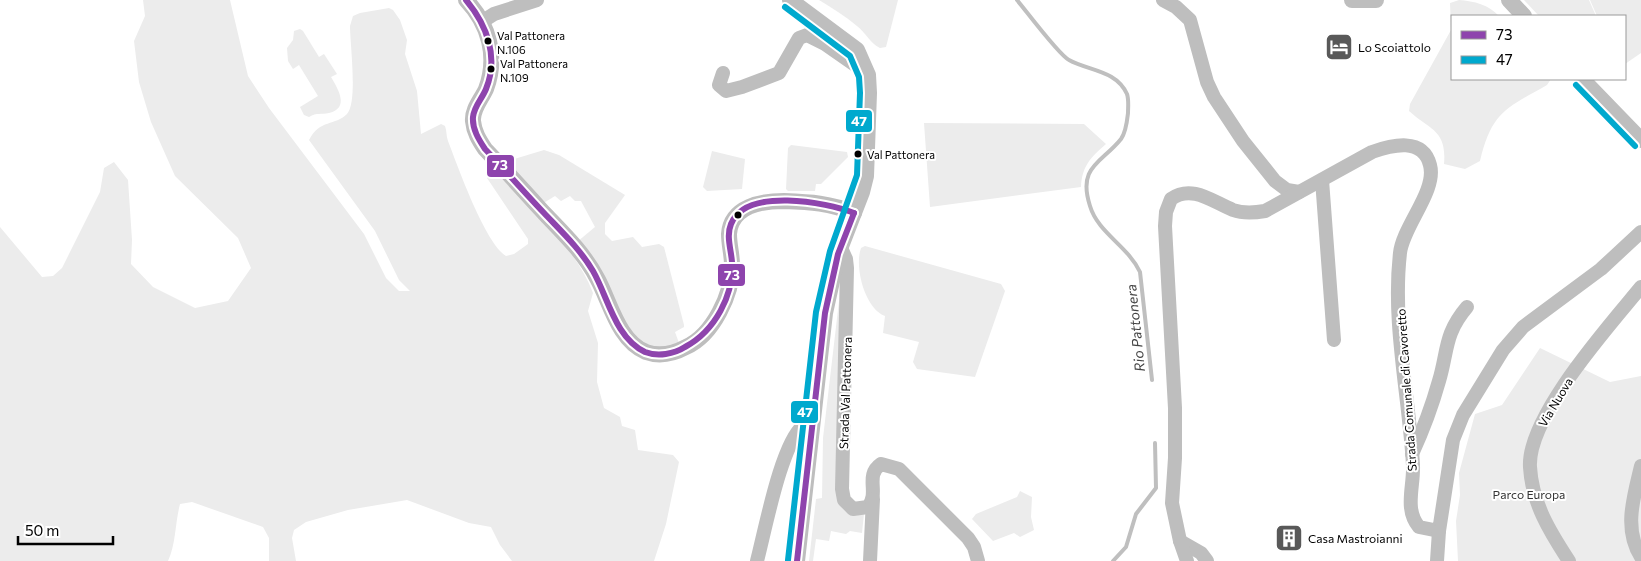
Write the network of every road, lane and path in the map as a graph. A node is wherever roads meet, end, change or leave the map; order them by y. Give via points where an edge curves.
1 (466, 0) edge
2 (537, 0) edge
3 (790, 0) edge
4 (1163, 0) edge
5 (1352, 0) edge
6 (1376, 0) edge
7 (1509, 0) edge
8 (1523, 15) edge
9 (483, 21) junction
10 (723, 73) dead end
11 (868, 75) junction
12 (1583, 80) edge
13 (1641, 140) edge
14 (1322, 180) junction
15 (1299, 192) junction
16 (854, 213) junction
17 (1641, 232) edge
18 (840, 248) junction
19 (1641, 287) edge
20 (1468, 307) dead end
21 (1334, 340) dead end
22 (814, 421) junction
23 (1412, 454) junction
24 (1641, 466) edge
25 (873, 499) junction
26 (1439, 531) junction
27 (1180, 541) junction
28 (1641, 557) edge
29 (757, 561) edge
30 (797, 561) edge
31 (870, 561) edge
32 (978, 561) edge
33 (1188, 561) edge
34 (1207, 561) edge
35 (1438, 561) edge
36 (1569, 561) edge

1 - 9 street
2 - 9 street via 494,14
3 - 11 street via 850,43 864,61
4 - 15 street via 1176,6 1190,20 1207,82 1238,134 1275,181 1287,190
5 - 6 street
7 - 8 street
9 - 16 street via 491,51 490,73 486,89 474,110 477,136 485,149 574,244 588,263 623,331 637,348 659,355 670,354 692,345 705,334 720,309 732,275 729,235 732,224 746,208 769,201 820,202
10 - 11 street via 720,85 726,90 772,76 782,70 799,38 808,35
11 - 16 street via 866,176
12 - 13 street
14 - 15 street, Strada Comunale di Cavoretto
14 - 21 street
14 - 23 street, Strada Comunale di Cavoretto via 1372,152 1397,145 1419,149 1430,163 1430,183 1405,234 1400,252 1400,328
15 - 27 street, Strada Comunale di Cavoretto via 1265,211 1254,213 1234,211 1192,192 1176,195 1167,204 1165,226 1175,408 1172,504
16 - 18 street
17 - 26 street via 1601,269 1523,327 1502,350 1463,415 1453,440
18 - 22 street via 826,313
18 - 25 street, Strada Val Pattonera via 847,268 842,494 848,505 857,510 868,507
19 - 36 street, Via Nuova via 1566,381 1538,432 1530,466 1537,504 1549,531
20 - 23 street via 1448,339 1427,422
22 - 29 street via 803,425 789,446
22 - 30 street
23 - 26 street, Strada Comunale di Cavoretto via 1410,514 1419,527
24 - 28 street via 1630,515 1634,546
25 - 31 street
25 - 32 street via 871,477 877,467 887,464 899,469 968,538
26 - 35 street
27 - 33 street, Strada Comunale di Cavoretto
27 - 34 street via 1201,553

